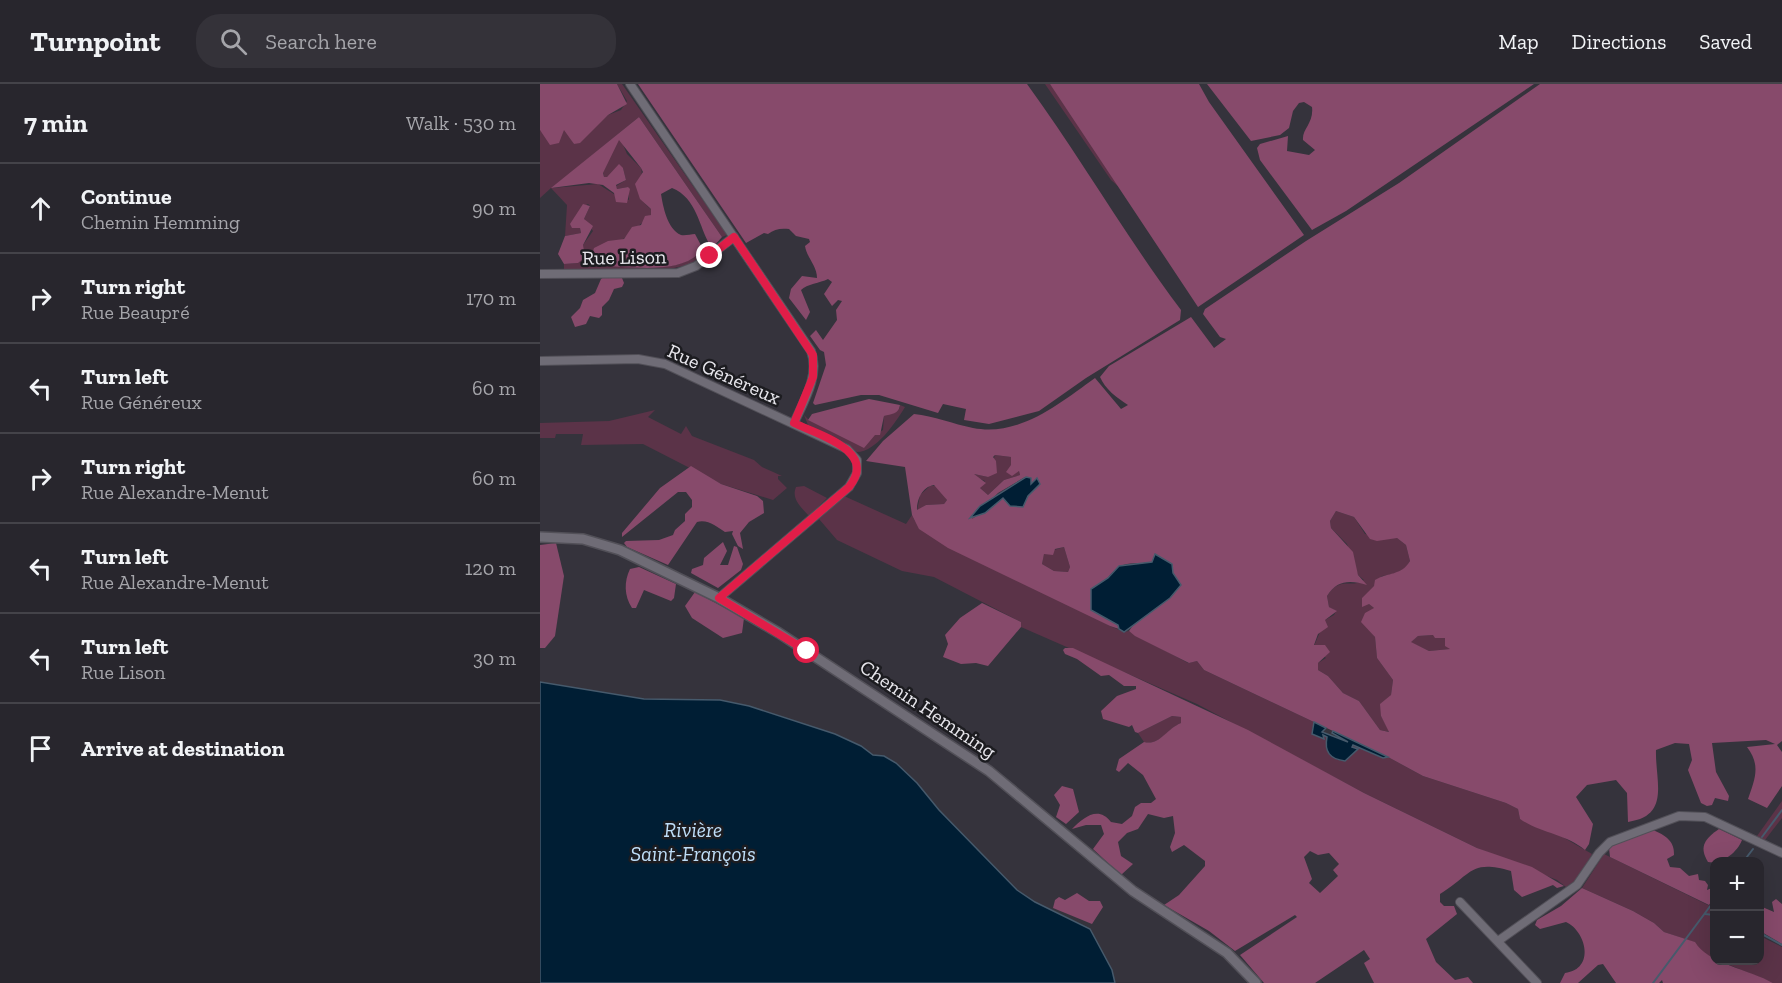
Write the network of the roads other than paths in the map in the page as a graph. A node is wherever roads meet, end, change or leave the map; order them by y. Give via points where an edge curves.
1 (630, 84) edge
2 (734, 237) junction
3 (540, 274) edge
4 (540, 361) edge
5 (794, 423) junction
6 (540, 537) edge
7 (719, 598) junction
8 (1782, 853) edge
9 (1460, 902) dead end
10 (1498, 941) junction
11 (1256, 983) edge
12 (1537, 983) edge

1 - 2 street
2 - 3 street, Rue Lison via 696,266 678,273
2 - 5 street via 813,355 813,377
4 - 5 street, Rue Généreux via 655,361
5 - 7 street, Rue Généreux via 851,453 858,470 849,487
6 - 7 street, Chemin Hemming via 573,537 606,545
7 - 11 street, Chemin Hemming via 831,666 989,771 1135,892 1227,953
8 - 10 street via 1705,817 1679,816 1610,842 1577,885
9 - 10 street
10 - 12 street

